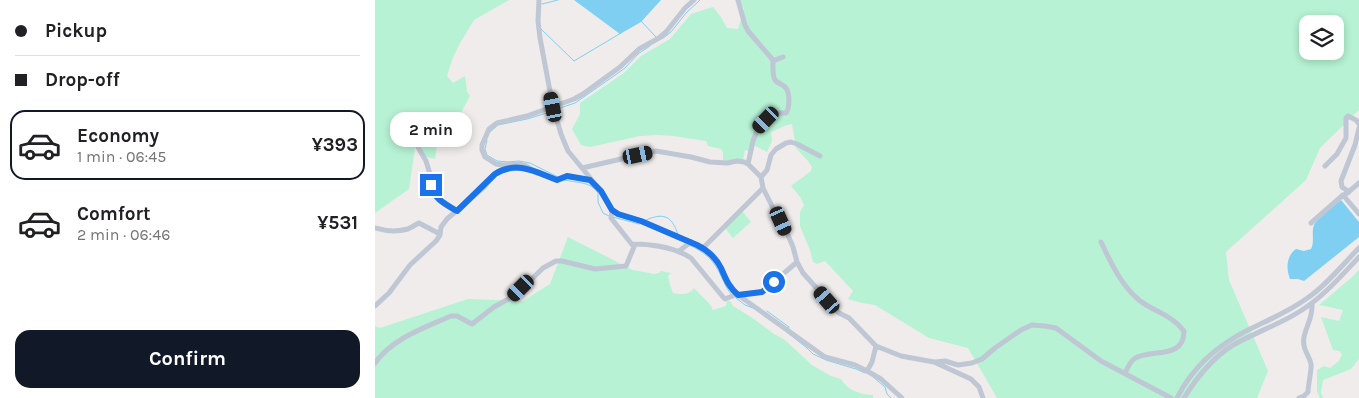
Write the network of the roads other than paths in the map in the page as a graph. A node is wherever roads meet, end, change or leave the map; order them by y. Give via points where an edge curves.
1 (539, 0) edge
2 (694, 0) edge
3 (738, 0) edge
4 (783, 57) dead end
5 (773, 60) junction
6 (553, 107) junction
7 (1359, 126) edge
8 (415, 142) dead end
9 (819, 156) dead end
10 (748, 164) junction
11 (1325, 166) dead end
12 (582, 168) junction
13 (531, 169) junction
14 (761, 177) junction
15 (590, 180) junction
16 (1359, 183) edge
17 (763, 188) junction
18 (1349, 192) junction
19 (1346, 199) junction
20 (457, 211) junction
21 (611, 214) junction
22 (1359, 214) edge
23 (1311, 223) dead end
24 (375, 228) edge
25 (440, 234) junction
26 (1101, 242) dead end
27 (632, 244) junction
28 (689, 244) junction
29 (703, 248) junction
30 (1359, 248) edge
31 (679, 251) junction
32 (1359, 257) edge
33 (797, 262) junction
34 (735, 296) junction
35 (1310, 301) junction
36 (375, 306) edge
37 (876, 346) junction
38 (934, 362) junction
39 (375, 363) edge
40 (867, 370) junction
41 (1125, 373) junction
42 (901, 398) edge
43 (983, 398) edge
44 (1171, 398) edge
45 (1177, 398) edge
46 (1183, 398) edge
47 (1299, 398) edge

1 - 6 street via 540,38
2 - 6 street via 659,38 639,49 583,94
3 - 5 street via 748,31
4 - 5 street
5 - 10 street via 774,79 788,91 789,109 784,113 775,112 759,128
6 - 12 street via 568,151
6 - 13 street via 497,123 487,132 482,145 485,157 496,164 519,164
7 - 11 street via 1356,120 1346,118 1346,138
7 - 18 street via 1341,181 1342,187
8 - 20 street via 426,161 436,197
9 - 14 street via 797,144 786,143 776,148
10 - 12 street via 710,162 655,151
10 - 14 street
12 - 15 street
13 - 15 street via 555,180 567,176
13 - 20 street via 516,168 495,174
14 - 17 street
15 - 21 street via 601,191
16 - 18 street
17 - 29 street
17 - 33 street via 793,247
18 - 19 street
19 - 22 street
19 - 23 street via 1343,195
20 - 25 street via 444,222
21 - 27 street
21 - 28 street via 642,222
24 - 25 street via 389,231 419,224
25 - 36 street
26 - 41 street via 1122,282 1133,294 1184,330 1182,343 1176,348 1132,360
27 - 31 street
27 - 39 street via 634,247 626,266 595,269 556,260 514,296 472,324 451,316 391,345
28 - 29 street
28 - 31 street
29 - 34 street via 720,266
30 - 35 street
31 - 34 street via 691,258 723,298
32 - 35 street
33 - 34 street via 762,292
33 - 37 street via 839,313 849,318
34 - 40 street via 825,357
35 - 45 street via 1217,349 1195,371
35 - 46 street via 1288,318 1221,354 1199,375
35 - 47 street via 1312,316 1304,338 1304,348 1311,365 1308,392
37 - 38 street via 901,356
37 - 40 street
38 - 41 street via 972,363 1021,330 1039,325 1056,328
38 - 43 street via 971,379
40 - 42 street
41 - 44 street

